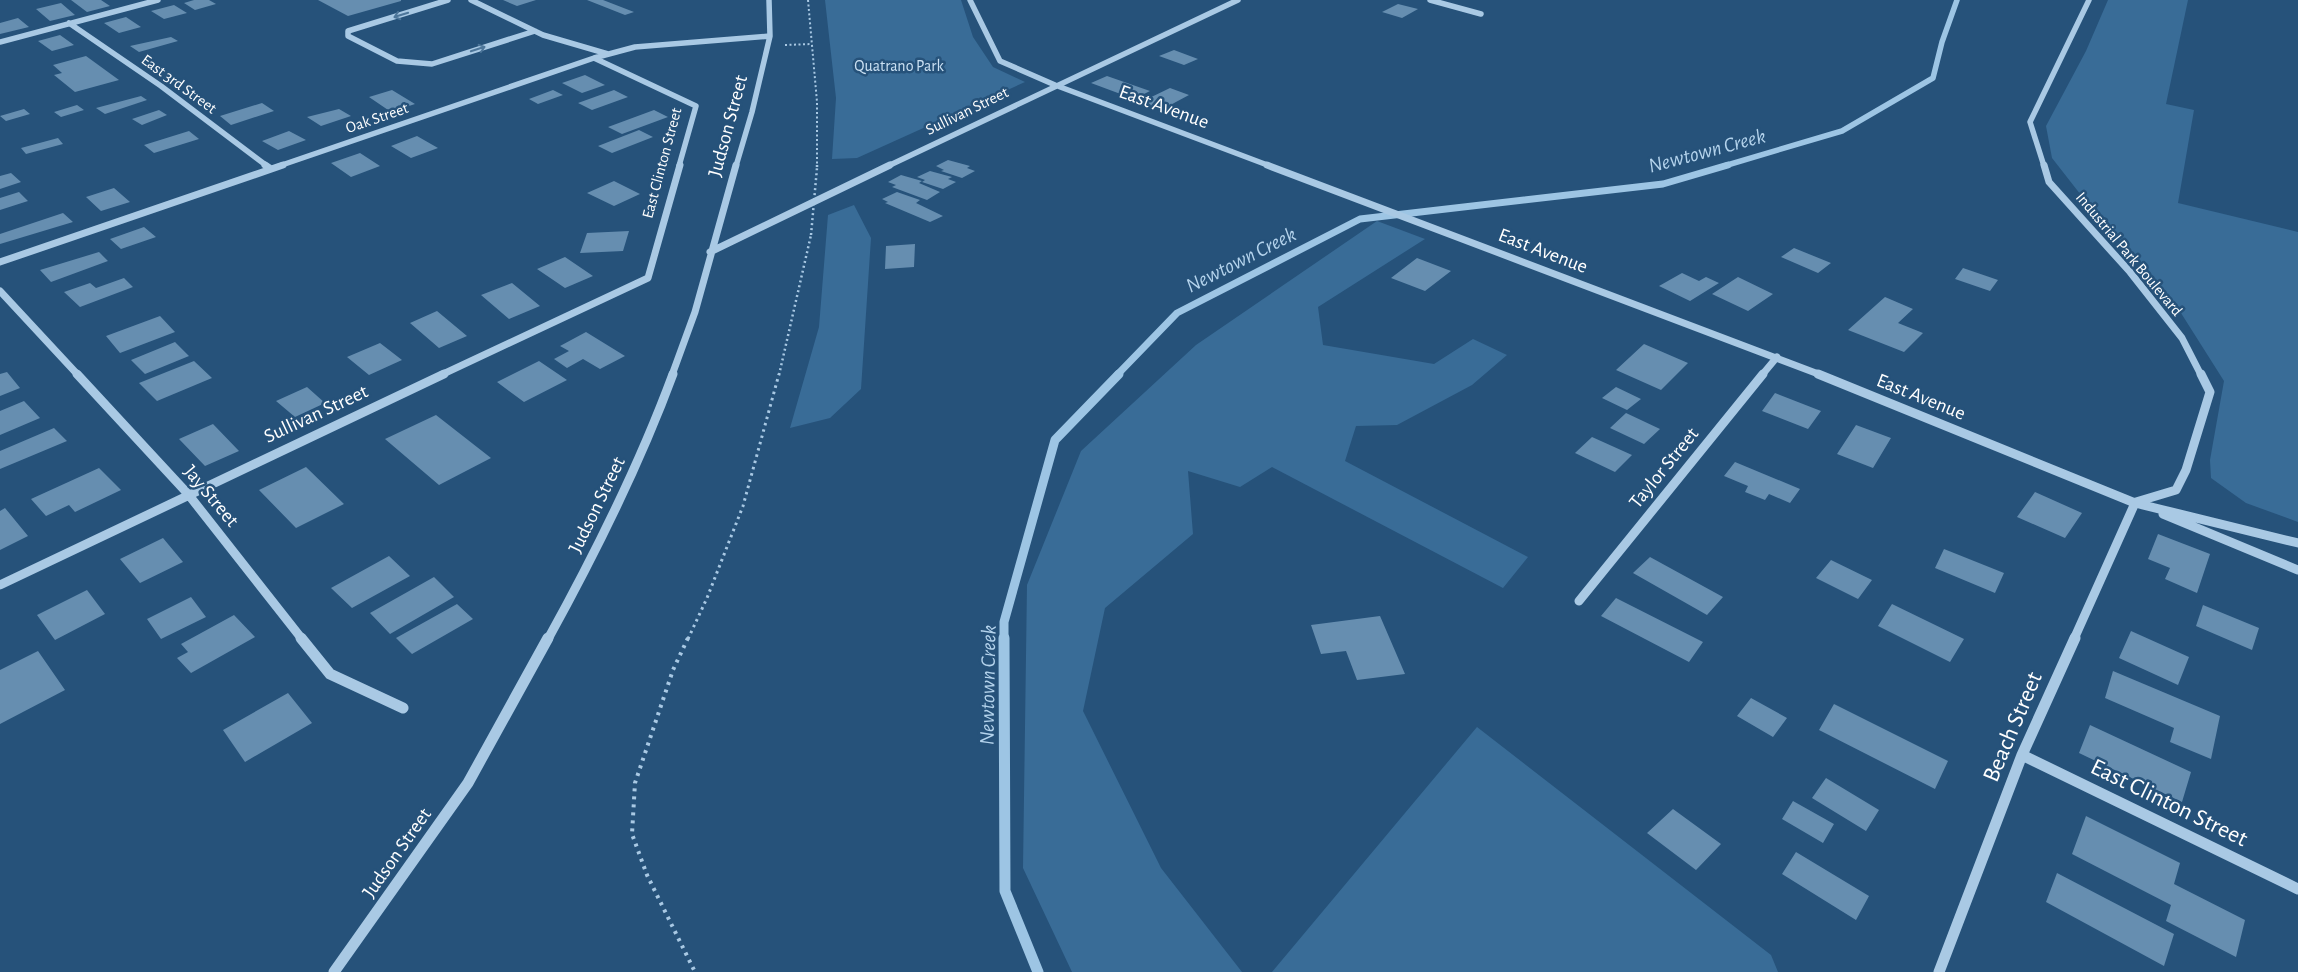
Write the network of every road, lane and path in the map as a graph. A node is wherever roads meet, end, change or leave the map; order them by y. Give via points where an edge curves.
1 (158, 0) edge
2 (448, 0) edge
3 (471, 0) edge
4 (769, 0) edge
5 (808, 0) edge
6 (970, 0) edge
7 (1238, 0) edge
8 (1430, 0) edge
9 (2089, 0) edge
10 (1481, 14) dead end
11 (69, 24) junction
12 (535, 31) junction
13 (770, 36) junction
14 (0, 42) edge
15 (812, 44) junction
16 (767, 47) junction
17 (608, 54) junction
18 (594, 58) junction
19 (1055, 85) junction
20 (272, 169) junction
21 (710, 252) junction
22 (0, 262) edge
23 (648, 278) joint
24 (0, 291) edge
25 (1777, 357) junction
26 (188, 494) junction
27 (2136, 502) junction
28 (2298, 543) edge
29 (2298, 570) edge
30 (0, 585) edge
31 (1579, 601) dead end
32 (403, 708) dead end
33 (2022, 755) junction
34 (2298, 889) edge
35 (334, 972) edge
36 (695, 972) edge
37 (1939, 972) edge

1 - 11 street
2 -> 12 street via 348,31 348,36 397,61 432,64
3 - 12 street
4 - 13 street, Judson Street
5 - 15 path
6 - 19 street, East Avenue via 1000,62
7 - 19 street, Sullivan Street
8 - 10 street
9 - 27 street, Industrial Park Boulevard via 2030,122 2049,182 2130,272 2182,338 2210,392 2186,470 2176,490
11 - 14 street
11 - 20 street, East 3rd Street
12 - 17 street
13 - 16 street, Judson Street
13 - 17 street, Oak Street via 635,47
15 - 16 path
15 - 36 path, bridge via 817,102 817,168 811,235 790,333 743,506 673,670 634,783 632,834 647,875
16 - 21 street, Judson Street via 752,112
17 - 18 street, Oak Street
18 - 20 street, Oak Street
18 - 23 street, East Clinton Street via 696,106
19 - 21 street, Sullivan Street
19 - 25 street, East Avenue
20 - 22 street, Oak Street
21 - 35 street, Judson Street via 695,312 650,436 572,595 468,783
23 - 26 street, Sullivan Street
24 - 26 street, Jay Street
25 - 27 street, East Avenue
25 - 31 street, Taylor Street
26 - 30 street, Sullivan Street
26 - 32 street, Jay Street via 330,674
27 - 28 street, East Avenue
27 - 29 street, East Avenue
27 - 33 street, Beach Street
33 - 34 street, East Clinton Street
33 - 37 street, Beach Street

